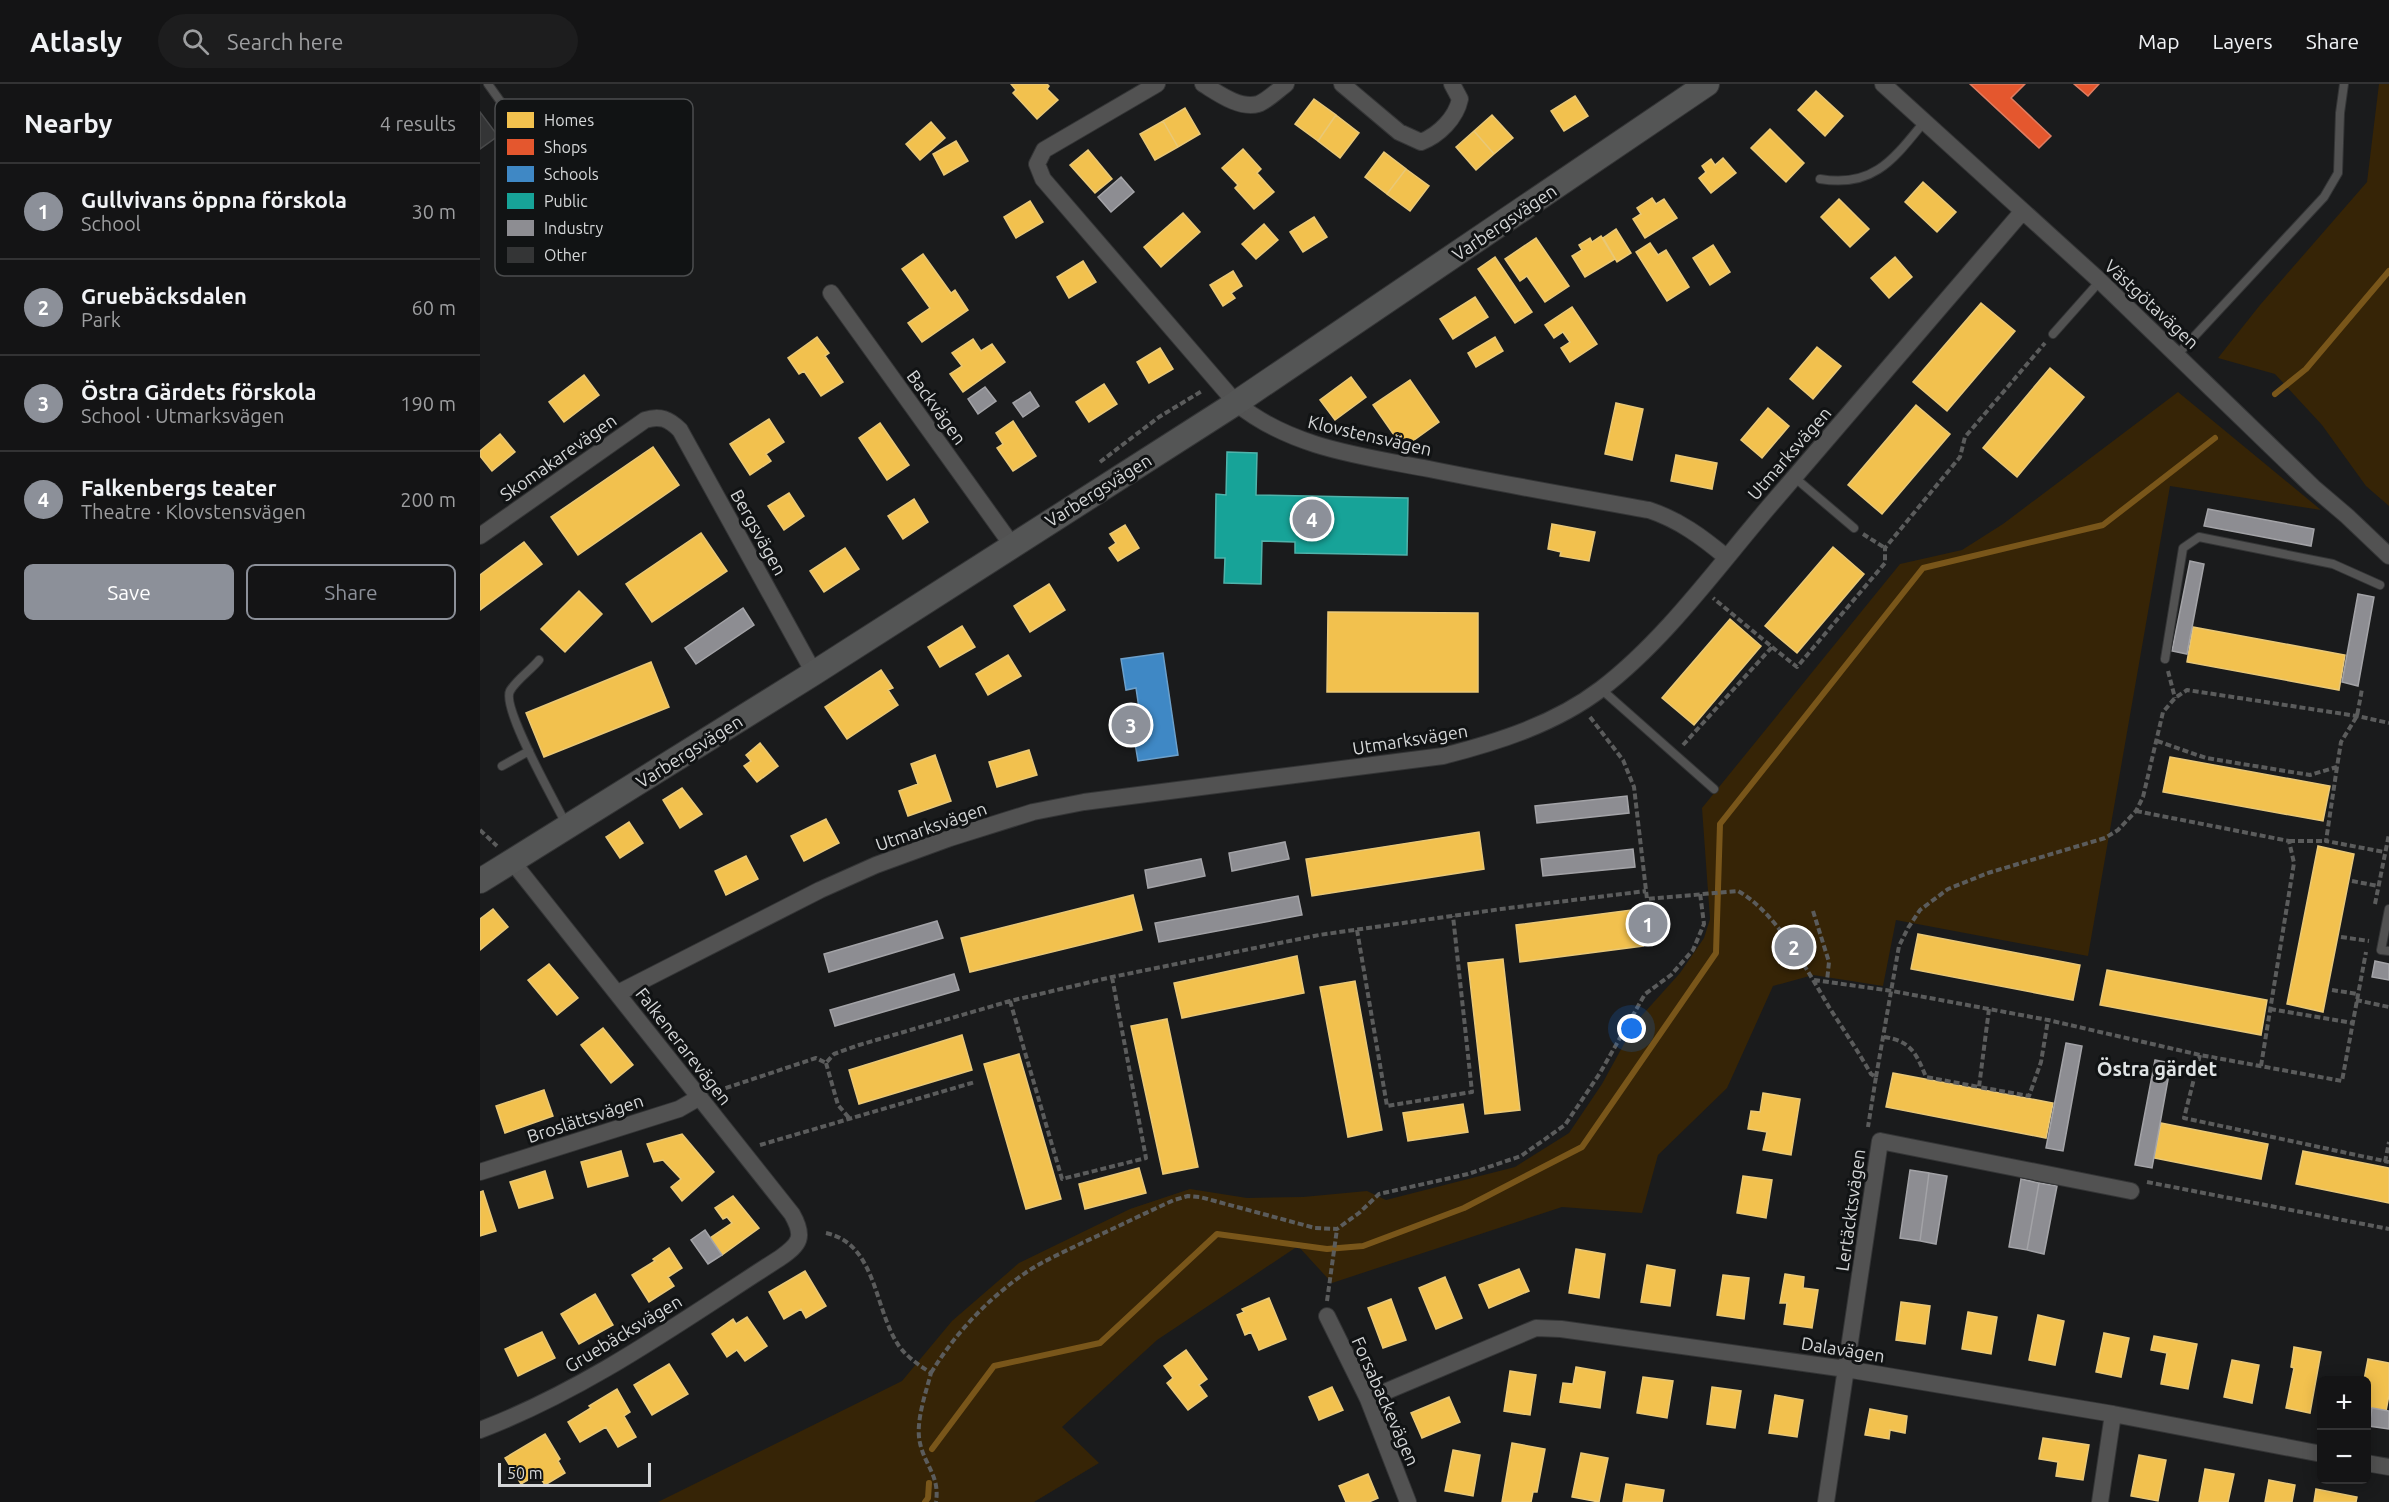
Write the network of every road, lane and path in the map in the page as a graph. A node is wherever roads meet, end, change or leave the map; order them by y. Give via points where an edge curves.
1 (488, 84) edge
2 (1157, 84) edge
3 (1203, 84) edge
4 (1286, 84) edge
5 (1342, 84) edge
6 (1452, 84) edge
7 (1707, 84) edge
8 (1883, 84) edge
9 (2344, 84) edge
10 (498, 99) edge
11 (1924, 122) junction
12 (1820, 179) dead end
13 (2022, 212) junction
14 (2100, 281) junction
15 (831, 292) dead end
16 (2053, 333) joint
17 (2177, 355) junction
18 (1236, 403) junction
19 (662, 418) joint
20 (1794, 477) junction
21 (1854, 528) joint
22 (480, 536) edge
23 (1012, 545) junction
24 (1886, 548) junction
25 (2389, 556) edge
26 (1726, 557) junction
27 (2380, 585) dead end
28 (1701, 588) junction
29 (1772, 647) junction
30 (2165, 659) joint
31 (539, 660) dead end
32 (814, 673) junction
33 (1601, 689) junction
34 (2362, 689) dead end
35 (2175, 698) junction
36 (1580, 703) junction
37 (2357, 716) junction
38 (2389, 723) edge
39 (2156, 741) junction
40 (529, 751) junction
41 (1674, 754) junction
42 (502, 766) dead end
43 (2337, 766) junction
44 (1714, 789) dead end
45 (2136, 812) junction
46 (568, 827) junction
47 (2389, 834) edge
48 (2289, 841) junction
49 (2326, 841) junction
50 (2385, 852) junction
51 (511, 860) junction
52 (2352, 880) dead end
53 (480, 881) edge
54 (2378, 886) junction
55 (1646, 891) junction
56 (1700, 893) junction
57 (2374, 908) dead end
58 (2389, 909) edge
59 (1813, 911) dead end
60 (1453, 916) junction
61 (1357, 930) junction
62 (2371, 930) dead end
63 (2341, 937) dead end
64 (2369, 941) junction
65 (2389, 951) edge
66 (1112, 977) junction
67 (1814, 980) junction
68 (1827, 981) junction
69 (2332, 990) dead end
70 (1892, 991) junction
71 (618, 993) junction
72 (2358, 994) junction
73 (2356, 1000) junction
74 (1010, 1001) junction
75 (2389, 1007) edge
76 (1989, 1009) junction
77 (2270, 1009) junction
78 (2048, 1020) junction
79 (2353, 1023) junction
80 (1884, 1037) junction
81 (2200, 1054) junction
82 (826, 1063) junction
83 (2261, 1066) junction
84 (1876, 1077) junction
85 (975, 1082) dead end
86 (1978, 1086) junction
87 (700, 1097) junction
88 (850, 1119) junction
89 (1880, 1141) junction
90 (2389, 1142) edge
91 (742, 1151) junction
92 (2387, 1162) edge
93 (480, 1172) edge
94 (2131, 1191) joint
95 (1336, 1229) junction
96 (2389, 1229) edge
97 (826, 1233) dead end
98 (780, 1258) joint
99 (1327, 1316) joint
100 (1846, 1369) junction
101 (932, 1373) junction
102 (1368, 1399) junction
103 (2113, 1414) junction
104 (480, 1430) edge
105 (2317, 1453) edge
106 (2371, 1464) edge
107 (2389, 1467) edge
108 (936, 1502) edge
109 (1408, 1502) edge
110 (1826, 1502) edge
111 (2100, 1502) edge

1 - 10 lane
2 - 18 street, Klovstensvägen via 1044,150 1037,164 1043,179
3 - 4 street via 1227,99 1258,104
5 - 6 street via 1399,132 1421,142 1443,128 1458,109 1460,99
7 - 18 main road, Varbergsvägen
8 - 11 street, Västgötavägen
9 - 17 lane via 2338,173 2325,197
11 - 12 lane via 1873,175 1841,183
11 - 13 street, Västgötavägen
13 - 14 street, Västgötavägen
13 - 20 street, Utmarksvägen
14 - 16 lane
14 - 17 street, Västgötavägen
15 - 23 street, Backvägen
16 - 24 path via 1965,437 1960,457
17 - 25 street, Västgötavägen
18 - 23 main road, Varbergsvägen
18 - 26 street, Klovstensvägen via 1278,431 1322,447 1650,510 1690,529
19 - 22 street, Skomakarevägen via 645,420
19 - 32 street, Bergsvägen via 680,430
20 - 21 lane
20 - 26 street, Utmarksvägen
21 - 24 path
23 - 32 main road, Varbergsvägen
24 - 29 path via 1886,563 1797,667
26 - 28 street, Utmarksvägen
27 - 30 lane via 2333,564 2199,537 2183,548
28 - 29 path
28 - 33 street, Utmarksvägen
29 - 41 path
30 - 35 path
31 - 40 lane via 510,692 508,700
32 - 46 main road, Varbergsvägen
33 - 36 street, Utmarksvägen
33 - 41 lane
34 - 37 path
35 - 37 path via 2187,690
35 - 39 path via 2163,712
36 - 55 path via 1629,772
36 - 71 street, Utmarksvägen via 1496,743 1443,756 1084,802 1033,812 876,865
37 - 38 path
37 - 43 path via 2341,742
39 - 43 path via 2206,758 2310,775
39 - 45 path
40 - 42 lane
40 - 46 lane
41 - 44 lane
43 - 49 path
45 - 48 path
45 - 70 path via 2105,838 1988,873 1948,889 1929,902 1903,936
46 - 51 main road, Varbergsvägen
47 - 50 path
48 - 49 path
48 - 77 path via 2294,863
49 - 50 path
50 - 54 path
51 - 53 main road, Varbergsvägen
51 - 71 street, Falkenerarevägen
52 - 54 path
54 - 57 path
55 - 56 path via 1647,899
55 - 60 path
56 - 67 path via 1738,891 1749,898 1763,910
56 - 95 path via 1704,924 1693,950 1671,975 1645,994 1565,1125 1503,1164 1379,1194
58 - 65 lane via 2381,950
59 - 68 path via 1829,962
60 - 61 path
60 - 61 path via 1472,1092 1387,1106
61 - 66 path
62 - 64 path
63 - 64 path
64 - 72 path
66 - 74 path
66 - 74 path via 1146,1158 1062,1179
67 - 68 path
67 - 84 path
68 - 70 path
69 - 72 path
70 - 76 path
70 - 80 path
71 - 87 street, Falkenerarevägen
72 - 73 path
73 - 75 path
73 - 79 path
74 - 82 path via 859,1045 834,1054
76 - 78 path
76 - 86 path
77 - 79 path
77 - 83 path
78 - 81 path
78 - 86 path via 2041,1062 2028,1096
79 - 83 path via 2342,1081
80 - 84 path
80 - 86 path via 1900,1039 1915,1053 1926,1077
81 - 83 path
81 - 92 path via 2184,1118
82 - 87 path via 816,1058
82 - 88 path via 838,1104
84 - 89 path via 1868,1127
85 - 88 path
87 - 91 street, Falkenerarevägen
87 - 93 street, Broslättsvägen via 679,1109
88 - 91 path
89 - 94 street, Lertäcktsvägen
89 - 100 street, Lertäcktsvägen
90 - 92 path
91 - 98 street, Falkenerarevägen via 799,1227 794,1248
94 - 96 path via 2144,1182
95 - 99 path
95 - 101 path via 1315,1228 1200,1197 1174,1200 1022,1275 963,1330
97 - 101 path via 845,1240 866,1265 899,1346 911,1360
98 - 104 street, Gruebäcksvägen via 611,1365 544,1402
99 - 102 street, Forsabackevägen
100 - 102 street, Dalavägen via 1536,1328
100 - 103 street, Dalavägen
100 - 110 street, Lertäcktsvägen
101 - 108 path via 923,1403 920,1443 936,1478
102 - 109 street, Forsabackevägen
103 - 105 street, Dalavägen
103 - 111 street
106 - 107 street

